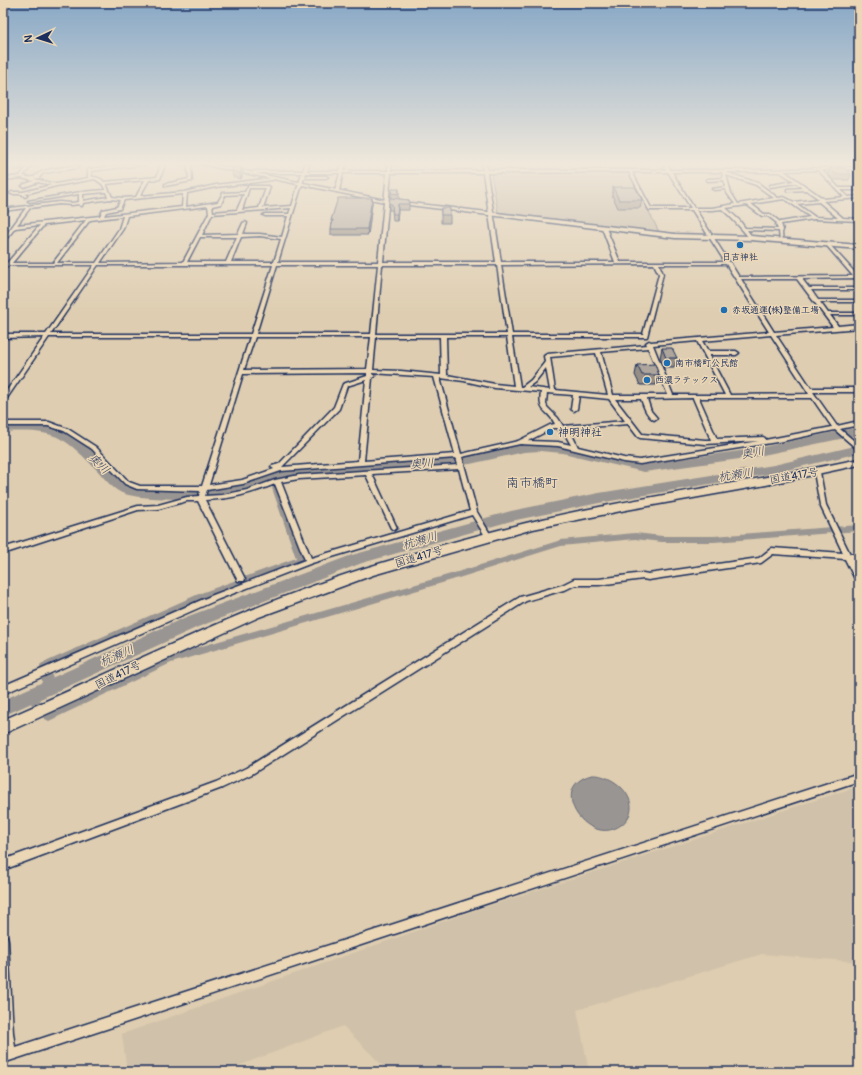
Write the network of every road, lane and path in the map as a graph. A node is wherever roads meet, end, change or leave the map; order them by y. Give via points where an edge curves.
1 (24, 214) edge
2 (103, 214) edge
3 (133, 214) edge
4 (210, 214) edge
5 (384, 214) edge
6 (492, 214) edge
7 (493, 214) edge
8 (696, 214) edge
9 (731, 214) edge
10 (762, 214) edge
11 (809, 214) edge
12 (837, 214) edge
13 (126, 215) junction
14 (265, 215) dead end
15 (290, 215) joint
16 (50, 216) dead end
17 (101, 218) junction
18 (814, 218) junction
19 (842, 219) junction
20 (88, 220) junction
21 (859, 220) edge
22 (53, 223) junction
23 (245, 223) dead end
24 (779, 223) junction
25 (43, 224) junction
26 (14, 227) junction
27 (604, 228) junction
28 (743, 230) junction
29 (781, 230) junction
30 (240, 235) junction
31 (199, 236) junction
32 (3, 237) edge
33 (711, 237) junction
34 (283, 238) junction
35 (751, 238) junction
36 (782, 241) junction
37 (829, 245) junction
38 (859, 246) edge
39 (276, 263) junction
40 (380, 263) junction
41 (499, 263) junction
42 (618, 263) junction
43 (656, 263) junction
44 (729, 263) junction
45 (6, 264) edge
46 (54, 264) junction
47 (97, 264) junction
48 (184, 264) junction
49 (228, 264) junction
50 (3, 270) edge
51 (798, 277) junction
52 (738, 278) junction
53 (858, 278) edge
54 (808, 289) junction
55 (859, 289) edge
56 (859, 301) edge
57 (817, 302) junction
58 (826, 314) junction
59 (859, 314) edge
60 (859, 326) edge
61 (837, 328) junction
62 (773, 333) junction
63 (3, 336) edge
64 (46, 336) junction
65 (253, 336) junction
66 (443, 336) junction
67 (510, 336) junction
68 (646, 336) junction
69 (373, 337) junction
70 (699, 340) junction
71 (650, 345) junction
72 (598, 351) junction
73 (706, 353) junction
74 (736, 353) dead end
75 (548, 362) junction
76 (241, 372) junction
77 (369, 374) junction
78 (437, 376) junction
79 (444, 378) junction
80 (520, 389) junction
81 (809, 390) junction
82 (859, 390) edge
83 (544, 391) junction
84 (553, 392) junction
85 (576, 394) junction
86 (643, 396) junction
87 (671, 396) junction
88 (695, 396) junction
89 (728, 396) junction
90 (813, 396) junction
91 (611, 397) junction
92 (3, 400) edge
93 (574, 409) dead end
94 (654, 418) dead end
95 (629, 422) junction
96 (859, 423) edge
97 (3, 424) edge
98 (561, 427) junction
99 (837, 430) junction
100 (783, 439) junction
101 (715, 441) junction
102 (520, 442) junction
103 (574, 447) junction
104 (859, 448) edge
105 (459, 457) junction
106 (859, 462) edge
107 (361, 463) junction
108 (461, 467) junction
109 (368, 472) junction
110 (816, 472) junction
111 (267, 473) junction
112 (277, 481) junction
113 (204, 489) junction
114 (201, 499) junction
115 (475, 514) junction
116 (394, 528) dead end
117 (488, 535) junction
118 (3, 551) edge
119 (847, 556) junction
120 (859, 557) edge
121 (309, 561) junction
122 (241, 579) dead end
123 (859, 579) edge
124 (3, 690) edge
125 (3, 727) edge
126 (859, 777) edge
127 (3, 865) edge
128 (3, 940) edge
129 (7, 1056) edge

1 - 26 street
2 - 17 street
3 - 13 street
4 - 31 street
5 - 40 street
6 - 41 street
7 - 27 main road
8 - 33 street
9 - 28 street
10 - 24 street via 769,215
11 - 18 street
12 - 19 street
13 - 17 street
13 - 47 street via 121,229
14 - 15 street
15 - 34 street
16 - 22 street
17 - 20 street
18 - 19 street
18 - 24 street
19 - 21 street
20 - 22 street
20 - 46 street
22 - 25 street
23 - 30 street
24 - 29 street
25 - 26 street
25 - 45 street
26 - 32 street via 8,236
27 - 33 main road via 675,236
27 - 42 street
28 - 29 street
28 - 35 street
29 - 36 street
30 - 31 street
30 - 34 street
30 - 49 street
31 - 48 street
33 - 35 main road
33 - 44 street
34 - 39 street
35 - 36 main road
36 - 37 main road
37 - 38 main road
37 - 53 street
39 - 40 street
39 - 49 street
39 - 65 street
40 - 41 street
40 - 69 street
41 - 42 street
41 - 67 street
42 - 43 street
43 - 44 street
43 - 68 street via 661,274
44 - 52 street
45 - 46 street
45 - 50 street
46 - 47 street
47 - 48 street
47 - 64 street
48 - 49 street
51 - 52 street
51 - 53 street
51 - 54 street
52 - 62 street
54 - 55 street
54 - 57 street
56 - 57 street
57 - 58 street
58 - 59 street
58 - 61 street
60 - 61 street
61 - 62 street
62 - 70 street
62 - 81 street
63 - 64 street
64 - 65 street
64 - 92 street
65 - 69 street
65 - 76 street
66 - 67 street
66 - 69 street
66 - 79 street
67 - 68 street
67 - 80 street
68 - 71 street
69 - 77 street
70 - 71 street
70 - 73 street
71 - 72 street
71 - 87 street
72 - 75 street via 547,356
72 - 91 street
73 - 74 street
73 - 89 street
75 - 80 street via 533,381
75 - 84 street
76 - 77 street
76 - 113 street
77 - 78 street via 387,372
77 - 107 street
77 - 111 street via 345,385 337,408 280,465 268,470
78 - 79 street
78 - 105 street
79 - 80 street
80 - 83 street
81 - 82 street
81 - 90 street
83 - 84 street
83 - 98 street via 543,405
84 - 85 street
85 - 91 street
85 - 93 street
86 - 87 street
86 - 91 street
86 - 94 street via 648,411
87 - 88 street
88 - 89 street
88 - 101 street
89 - 90 street
90 - 99 street
91 - 95 street
95 - 98 street
95 - 101 street via 640,436
96 - 99 street
97 - 113 street via 49,424 66,430 94,448 127,483 139,488
98 - 102 street via 552,426
98 - 103 street via 570,435
99 - 100 street
99 - 104 street
100 - 101 street
100 - 103 street via 640,462
102 - 103 street via 542,442
102 - 105 street
105 - 107 street
105 - 108 street
106 - 110 highway, 国道417号
107 - 111 street via 280,469
108 - 109 street
108 - 115 street
109 - 112 street
109 - 116 street
110 - 117 highway, 国道417号 via 643,503
110 - 119 street via 823,506
111 - 113 street via 243,482
112 - 114 street via 248,492
112 - 121 street
113 - 114 street
114 - 118 street via 138,508
114 - 122 street
115 - 117 street
115 - 121 street
117 - 125 highway, 国道417号 via 256,613
119 - 120 street
119 - 123 street
119 - 127 street via 772,551 761,560 648,577 574,582 523,599 249,771 219,785
121 - 124 street via 216,597
126 - 129 street
128 - 129 street

